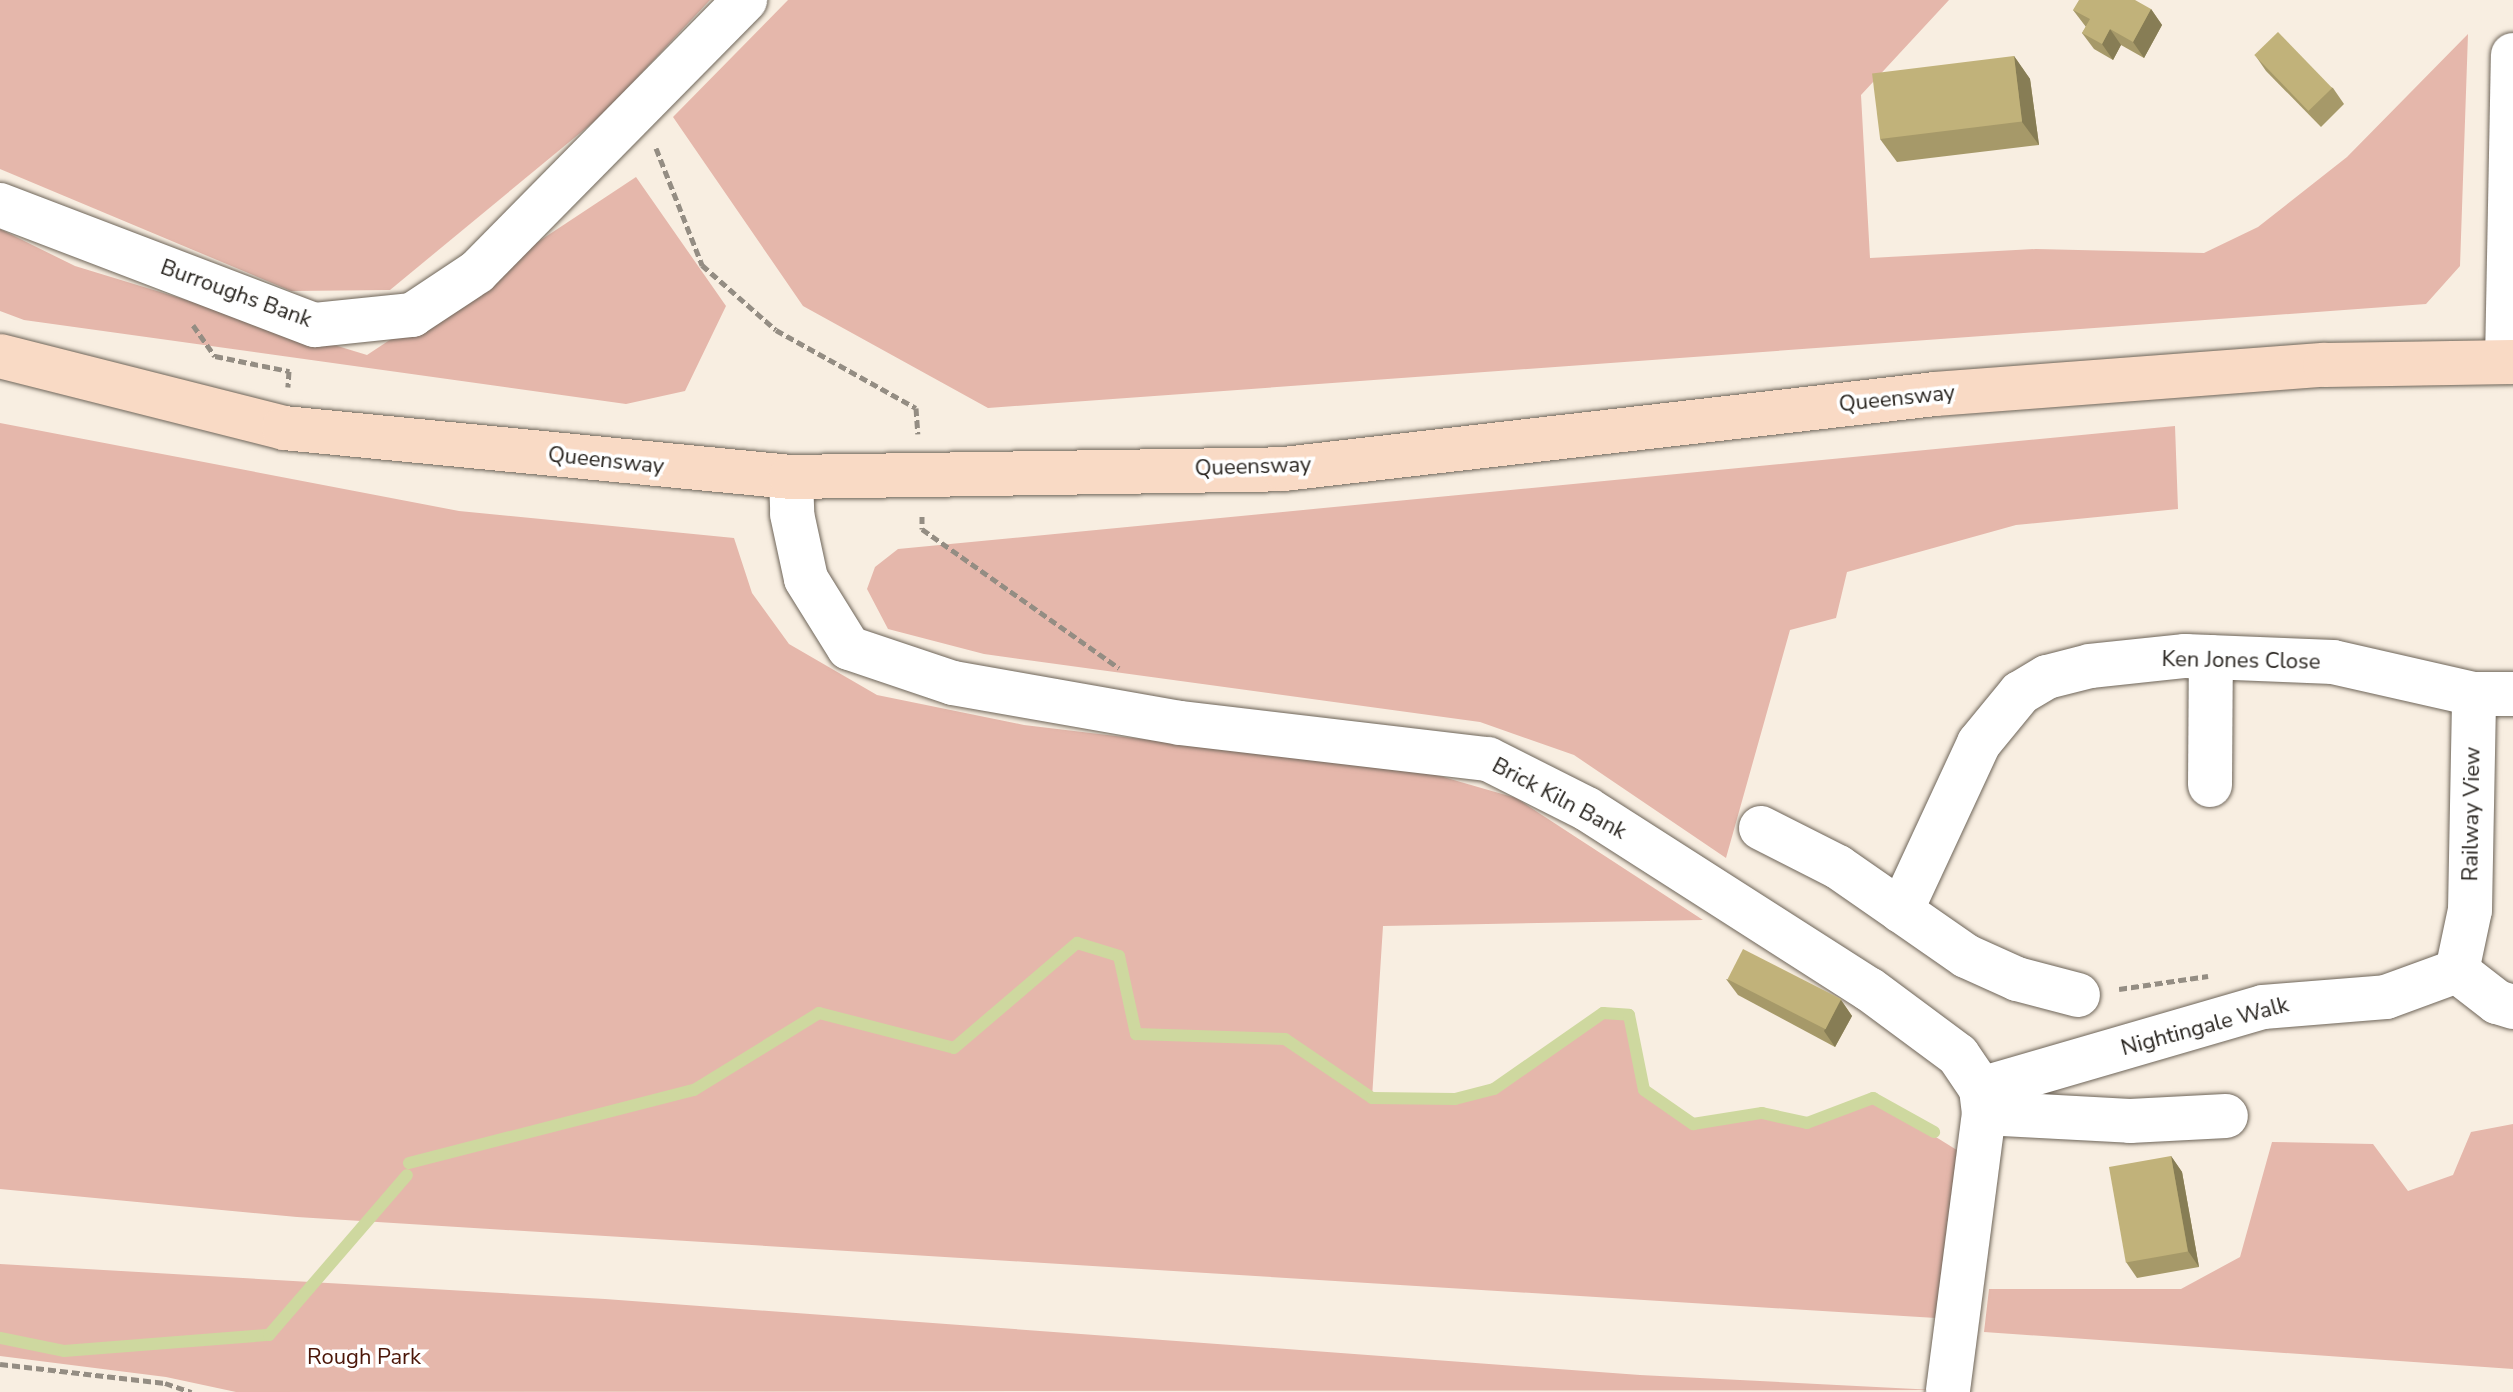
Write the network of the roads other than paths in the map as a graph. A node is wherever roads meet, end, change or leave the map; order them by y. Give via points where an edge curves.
1 (745, 0) edge
2 (2513, 55) edge
3 (0, 205) edge
4 (0, 356) edge
5 (2510, 362) edge
6 (791, 477) junction
7 (2211, 657) junction
8 (2494, 694) edge
9 (2210, 785) dead end
10 (1761, 828) dead end
11 (1901, 911) junction
12 (2457, 971) junction
13 (2078, 995) dead end
14 (2513, 1007) edge
15 (1982, 1101) junction
16 (2226, 1116) dead end
17 (1948, 1392) edge

1 - 3 street, Burroughs Bank via 477,272 412,315 315,325
2 - 5 street
4 - 6 main road, Queensway via 284,428
5 - 6 main road, Queensway via 2325,365 1951,393 1284,469
6 - 15 street, Brick Kiln Bank via 792,514 806,579 849,648 953,683 1180,723 1488,759 1587,809 1869,989 1958,1055
7 - 8 street, Ken Jones Close via 2333,662
7 - 9 street
7 - 11 street, Ken Jones Close via 2090,666 2047,677 2020,693 1979,743
8 - 12 street, Railway View via 2470,910
10 - 11 street via 1838,867
11 - 13 street via 1966,956 2017,979
12 - 14 street via 2497,1002
12 - 15 street, Nightingale Walk via 2386,997 2263,1007
15 - 16 street via 2130,1121
15 - 17 street

